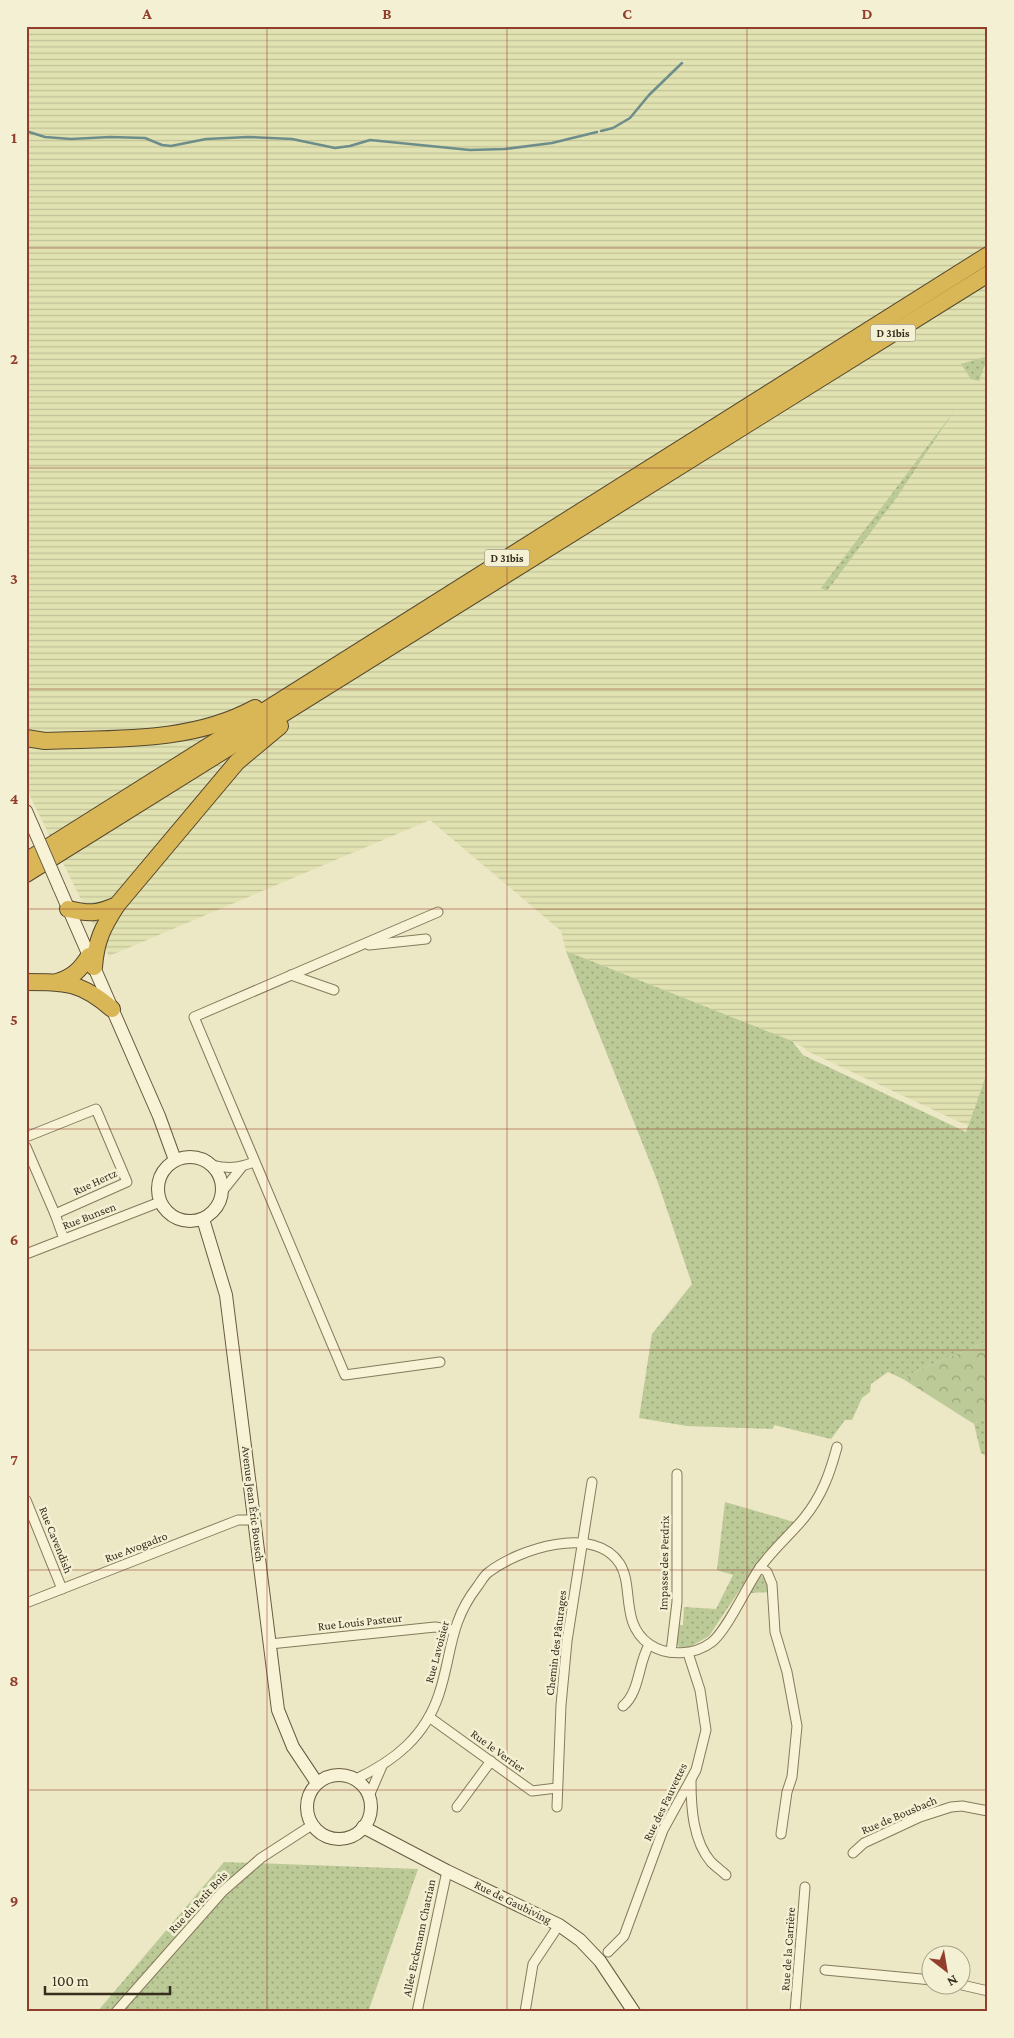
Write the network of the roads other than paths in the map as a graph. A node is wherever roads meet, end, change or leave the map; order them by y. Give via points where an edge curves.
1 (988, 255) edge
2 (988, 274) edge
3 (378, 654) junction
4 (322, 676) junction
5 (26, 738) edge
6 (45, 741) junction
7 (26, 752) edge
8 (26, 811) edge
9 (26, 861) edge
10 (26, 874) edge
11 (117, 905) junction
12 (68, 909) junction
13 (438, 912) dead end
14 (426, 940) dead end
15 (360, 945) junction
16 (91, 961) junction
17 (291, 975) junction
18 (26, 982) edge
19 (57, 982) junction
20 (334, 990) dead end
21 (112, 1009) junction
22 (26, 1137) edge
23 (26, 1147) edge
24 (175, 1160) junction
25 (254, 1162) junction
26 (212, 1165) junction
27 (241, 1168) junction
28 (221, 1194) junction
29 (160, 1202) junction
30 (55, 1214) junction
31 (203, 1219) junction
32 (64, 1239) junction
33 (26, 1254) edge
34 (440, 1362) dead end
35 (837, 1447) dead end
36 (677, 1474) dead end
37 (592, 1482) dead end
38 (26, 1500) edge
39 (255, 1520) junction
40 (582, 1544) junction
41 (760, 1567) junction
42 (62, 1589) junction
43 (26, 1603) edge
44 (454, 1630) junction
45 (270, 1644) junction
46 (649, 1645) junction
47 (671, 1652) junction
48 (688, 1653) junction
49 (623, 1706) dead end
50 (429, 1716) junction
51 (491, 1761) junction
52 (382, 1766) junction
53 (356, 1779) junction
54 (691, 1780) junction
55 (318, 1783) junction
56 (557, 1788) junction
57 (369, 1796) junction
58 (457, 1807) dead end
59 (557, 1808) dead end
60 (988, 1811) edge
61 (312, 1825) junction
62 (363, 1827) junction
63 (781, 1834) dead end
64 (853, 1853) dead end
65 (447, 1870) junction
66 (726, 1875) dead end
67 (805, 1887) dead end
68 (559, 1925) junction
69 (608, 1952) dead end
70 (825, 1970) dead end
71 (922, 1979) edge
72 (972, 1988) edge
73 (988, 1991) edge
74 (116, 2012) edge
75 (417, 2012) edge
76 (525, 2012) edge
77 (634, 2012) edge
78 (795, 2012) edge

1 - 4 highway, D 31bis
2 - 3 highway, D 31bis
3 - 10 highway, D 31bis
3 - 11 highway via 335,689 275,729 237,762
4 - 6 highway via 243,714 204,728 162,736
4 - 9 highway, D 31bis
5 - 6 highway
6 - 7 highway
8 - 12 main road, bridge
11 - 12 highway via 87,914
11 - 16 highway via 100,931
12 - 16 main road
13 - 15 street
14 - 15 street
15 - 17 street
16 - 19 highway via 70,978
16 - 21 main road
17 - 20 street
17 - 25 street via 194,1017
18 - 19 highway
19 - 21 highway via 87,990
21 - 24 main road
22 - 30 street, Rue Hertz via 96,1110 127,1182
23 - 30 street
24 - 26 main road via 189,1157 203,1159
24 - 29 main road via 160,1178
25 - 27 street
25 - 34 street via 345,1374
26 - 27 street
26 - 28 main road via 219,1175
27 - 28 street
28 - 31 main road via 212,1213
29 - 31 main road via 177,1218 189,1221
29 - 32 street, Rue Bunsen
30 - 32 street
31 - 39 main road, Avenue Jean Éric Bousch via 226,1295
32 - 33 street, Rue Bunsen
35 - 41 street via 828,1479 805,1517
36 - 47 street, Impasse des Perdrix via 677,1602
37 - 40 street, Chemin des Pâturages
38 - 42 street, Rue Cavendish
39 - 42 street, Rue Avogadro via 238,1520
39 - 45 main road, Avenue Jean Éric Bousch
40 - 44 street, Rue Lavoisier via 558,1544 520,1554 488,1572 468,1599
40 - 46 street, Rue Lavoisier via 607,1552 620,1564 626,1581 628,1608 638,1634
40 - 56 street, Chemin des Pâturages via 567,1641
41 - 48 street via 714,1640
41 - 63 street via 767,1572 772,1584 775,1632 787,1672 797,1726
42 - 43 street, Rue Avogadro
44 - 45 street, Rue Louis Pasteur via 435,1627
44 - 50 street, Rue Lavoisier via 439,1694
45 - 55 main road, Avenue Jean Éric Bousch via 278,1710 293,1747
46 - 47 street
46 - 49 street via 630,1700
47 - 48 street
48 - 54 street, Rue des Fauvettes via 700,1690 706,1730
50 - 51 street, Rue le Verrier
50 - 52 street, Rue Lavoisier via 414,1739
51 - 56 street, Rue le Verrier via 532,1791
51 - 58 street
52 - 53 street, Rue Lavoisier
52 - 57 street, Rue Lavoisier
53 - 55 main road via 336,1775
53 - 57 main road
54 - 66 street via 691,1806 698,1837 710,1861
54 - 69 street, Rue des Fauvettes via 663,1830 624,1936
55 - 61 main road via 312,1790 307,1808
56 - 59 street, Chemin des Pâturages
57 - 62 main road via 371,1807
60 - 64 street, Rue de Bousbach via 951,1807 920,1817 864,1843
61 - 62 main road via 328,1837 337,1838 347,1837
61 - 74 street, Rue du Petit Bois via 261,1858 223,1892
62 - 65 main road, Rue de Gaubiving
65 - 68 main road, Rue de Gaubiving
65 - 75 street, Allée Erckmann Chatrian
67 - 78 street, Rue de la Carrière
68 - 76 street via 533,1964
68 - 77 main road, Rue de Gaubiving via 580,1940 600,1961
70 - 71 street
72 - 73 street

